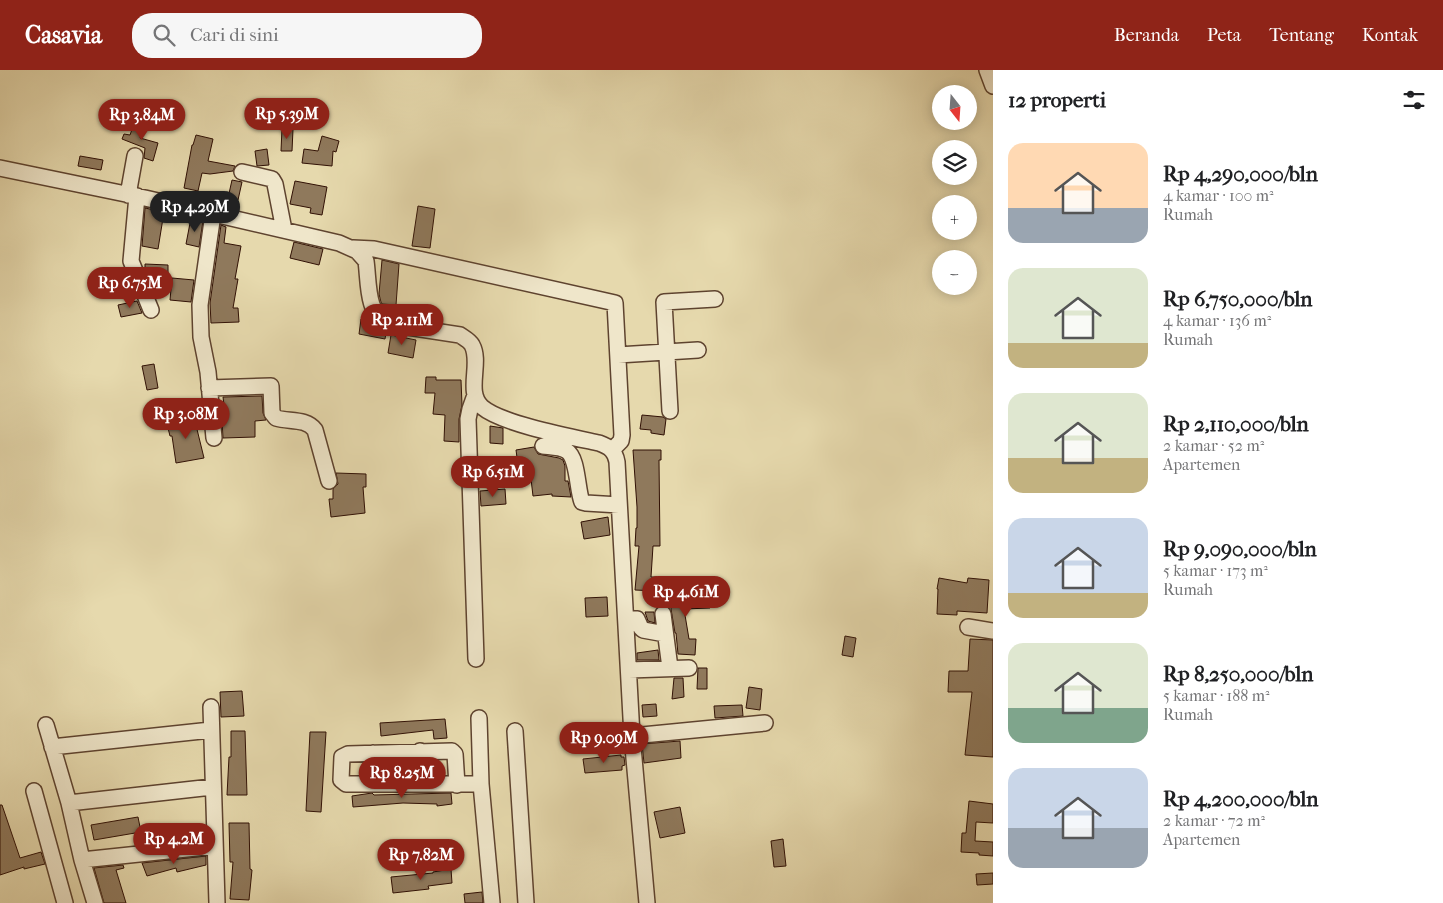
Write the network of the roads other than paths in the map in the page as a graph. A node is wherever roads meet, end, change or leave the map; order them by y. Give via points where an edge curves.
1 (987, 70) edge
2 (993, 86) edge
3 (135, 156) dead end
4 (0, 168) edge
5 (242, 172) dead end
6 (133, 196) junction
7 (213, 214) junction
8 (284, 230) junction
9 (353, 248) junction
10 (715, 299) dead end
11 (151, 310) dead end
12 (698, 350) dead end
13 (666, 352) junction
14 (618, 356) junction
15 (209, 388) junction
16 (475, 395) junction
17 (670, 411) dead end
18 (214, 438) dead end
19 (543, 446) dead end
20 (612, 450) junction
21 (329, 481) dead end
22 (619, 505) junction
23 (663, 614) dead end
24 (626, 618) junction
25 (968, 627) dead end
26 (993, 631) edge
27 (665, 634) junction
28 (476, 658) dead end
29 (670, 668) junction
30 (689, 668) dead end
31 (629, 670) junction
32 (211, 707) dead end
33 (479, 718) dead end
34 (765, 723) dead end
35 (46, 725) dead end
36 (211, 730) junction
37 (515, 731) dead end
38 (632, 736) junction
39 (52, 747) junction
40 (420, 752) junction
41 (373, 753) junction
42 (374, 784) junction
43 (422, 784) junction
44 (481, 784) junction
45 (457, 785) junction
46 (212, 787) junction
47 (34, 791) dead end
48 (69, 803) junction
49 (215, 846) junction
50 (82, 860) junction
51 (65, 903) edge
52 (95, 903) edge
53 (217, 903) edge
54 (492, 903) edge
55 (526, 903) edge
56 (647, 903) edge

1 - 2 street
3 - 6 street
4 - 6 street
5 - 8 street via 272,179
6 - 7 street
6 - 11 street via 131,262
7 - 8 street
7 - 15 street via 200,305
8 - 9 street
9 - 14 street via 374,249 615,303
9 - 16 street via 366,261 373,310 381,320 388,324 460,335 469,341 474,351
10 - 13 street via 664,302
12 - 13 street
13 - 14 street
13 - 17 street
14 - 20 street via 622,435
15 - 18 street
15 - 21 street via 272,387 272,413 276,418 304,422 315,430
16 - 20 street via 481,406 495,416 598,443
16 - 28 street via 468,424
19 - 22 street via 569,452 582,502
20 - 22 street via 617,462
22 - 24 street
23 - 27 street
24 - 27 street via 637,618 643,630
24 - 31 street
25 - 26 street
27 - 29 street
29 - 30 street
29 - 31 street
31 - 38 street
32 - 36 street
33 - 44 street
34 - 38 street
35 - 39 street
36 - 39 street
36 - 46 street
37 - 55 street
38 - 56 street
39 - 48 street
40 - 41 street
40 - 43 street
40 - 45 street via 452,751
41 - 42 street
41 - 42 street via 344,755 340,780 346,784
42 - 43 street
43 - 45 street
44 - 45 street
44 - 54 street
46 - 48 street
46 - 49 street
47 - 51 street
48 - 50 street
49 - 50 street
49 - 53 street
50 - 52 street

